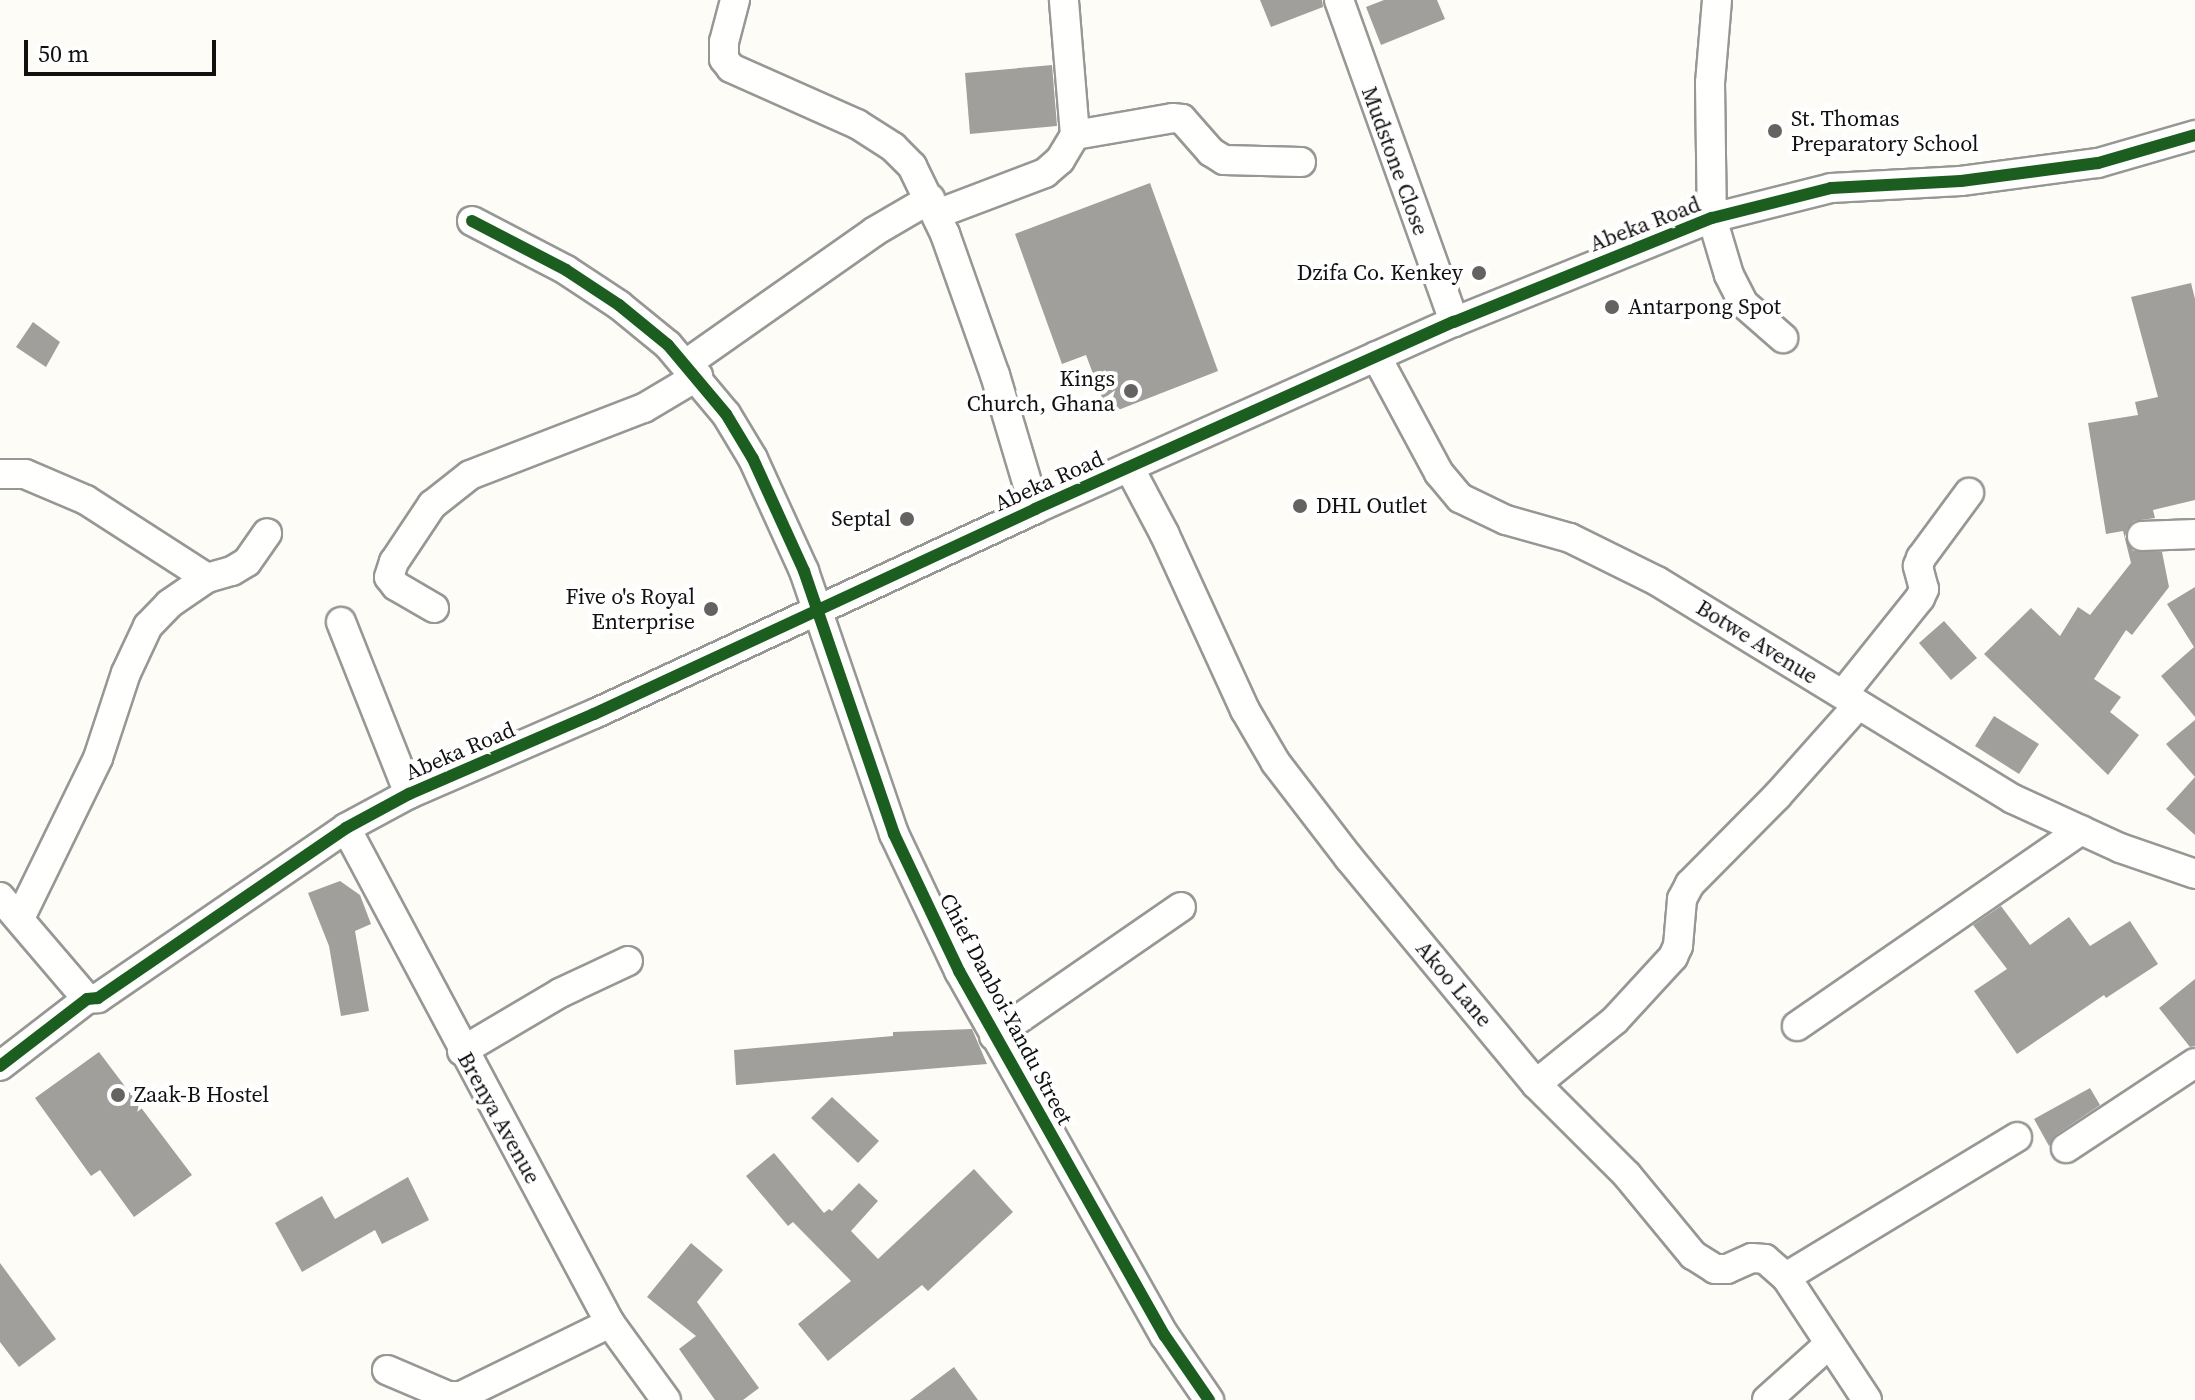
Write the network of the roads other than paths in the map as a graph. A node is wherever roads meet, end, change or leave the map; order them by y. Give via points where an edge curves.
1 (735, 0) edge
2 (1064, 0) edge
3 (1339, 0) edge
4 (1717, 0) edge
5 (1075, 135) junction
6 (2195, 135) edge
7 (1301, 162) dead end
8 (933, 206) junction
9 (1712, 218) junction
10 (472, 221) dead end
11 (1454, 322) junction
12 (1783, 338) dead end
13 (1376, 356) junction
14 (692, 370) junction
15 (1129, 467) junction
16 (0, 474) edge
17 (1969, 493) dead end
18 (1035, 509) junction
19 (267, 533) dead end
20 (2195, 534) edge
21 (2142, 536) dead end
22 (207, 578) junction
23 (434, 608) dead end
24 (818, 612) junction
25 (341, 622) dead end
26 (1851, 700) junction
27 (409, 794) junction
28 (346, 828) junction
29 (2081, 830) junction
30 (2195, 874) edge
31 (0, 897) edge
32 (1181, 907) dead end
33 (20, 918) junction
34 (628, 961) dead end
35 (87, 999) junction
36 (1797, 1026) dead end
37 (994, 1036) junction
38 (462, 1051) junction
39 (2195, 1063) edge
40 (0, 1066) edge
41 (1536, 1084) junction
42 (2017, 1137) dead end
43 (2066, 1148) dead end
44 (1786, 1277) junction
45 (610, 1323) junction
46 (1828, 1345) junction
47 (387, 1370) dead end
48 (666, 1400) edge
49 (1209, 1400) edge
50 (1767, 1400) edge
51 (1867, 1400) edge

1 - 8 street via 724,42 724,59 731,68 857,124 881,140 912,166
2 - 5 street
3 - 11 street, Mudstone Close
4 - 9 street via 1710,83
5 - 7 street via 1182,119 1224,160
5 - 8 street via 1045,173
6 - 9 street, Abeka Road via 2098,163 1961,181 1831,188
8 - 14 street via 875,231
8 - 18 street via 995,375
9 - 11 street, Abeka Road
9 - 12 street via 1744,304
10 - 14 street, Chief Danboi-Yandu Street via 566,270 619,305
11 - 13 street, Abeka Road
13 - 15 street, Abeka Road
13 - 26 street, Botwe Avenue via 1439,473 1460,498 1506,520 1570,538 1657,581
14 - 23 street via 644,408 470,475 432,505 389,577
14 - 24 street, Chief Danboi-Yandu Street via 753,459
15 - 18 street, Abeka Road
15 - 41 street, Akoo Lane via 1245,710 1276,763
16 - 22 street via 25,474 86,500
17 - 26 street via 1921,558 1920,598
18 - 24 street, Abeka Road
19 - 22 street via 247,562
20 - 21 street
22 - 33 street via 148,626 98,758
24 - 27 street, Abeka Road
24 - 37 street, Chief Danboi-Yandu Street via 894,834
25 - 27 street
26 - 29 street, Botwe Avenue via 2013,799
26 - 41 street via 1777,796 1690,884 1682,899 1673,957 1615,1020
27 - 28 street, Abeka Road
28 - 35 street, Abeka Road via 98,998
28 - 38 street, Brenya Avenue
29 - 30 street, Botwe Avenue
29 - 36 street
31 - 33 street
32 - 37 street
33 - 35 street
34 - 38 street via 549,999
35 - 40 street, Abeka Road
37 - 49 street, Chief Danboi-Yandu Street via 1165,1336
38 - 45 street, Brenya Avenue
39 - 43 street
41 - 44 street, Akoo Lane via 1627,1175 1702,1263 1727,1269 1741,1261 1765,1259
42 - 44 street
44 - 46 street
45 - 47 street via 461,1396 448,1396
45 - 48 street, Brenya Avenue
46 - 50 street
46 - 51 street

